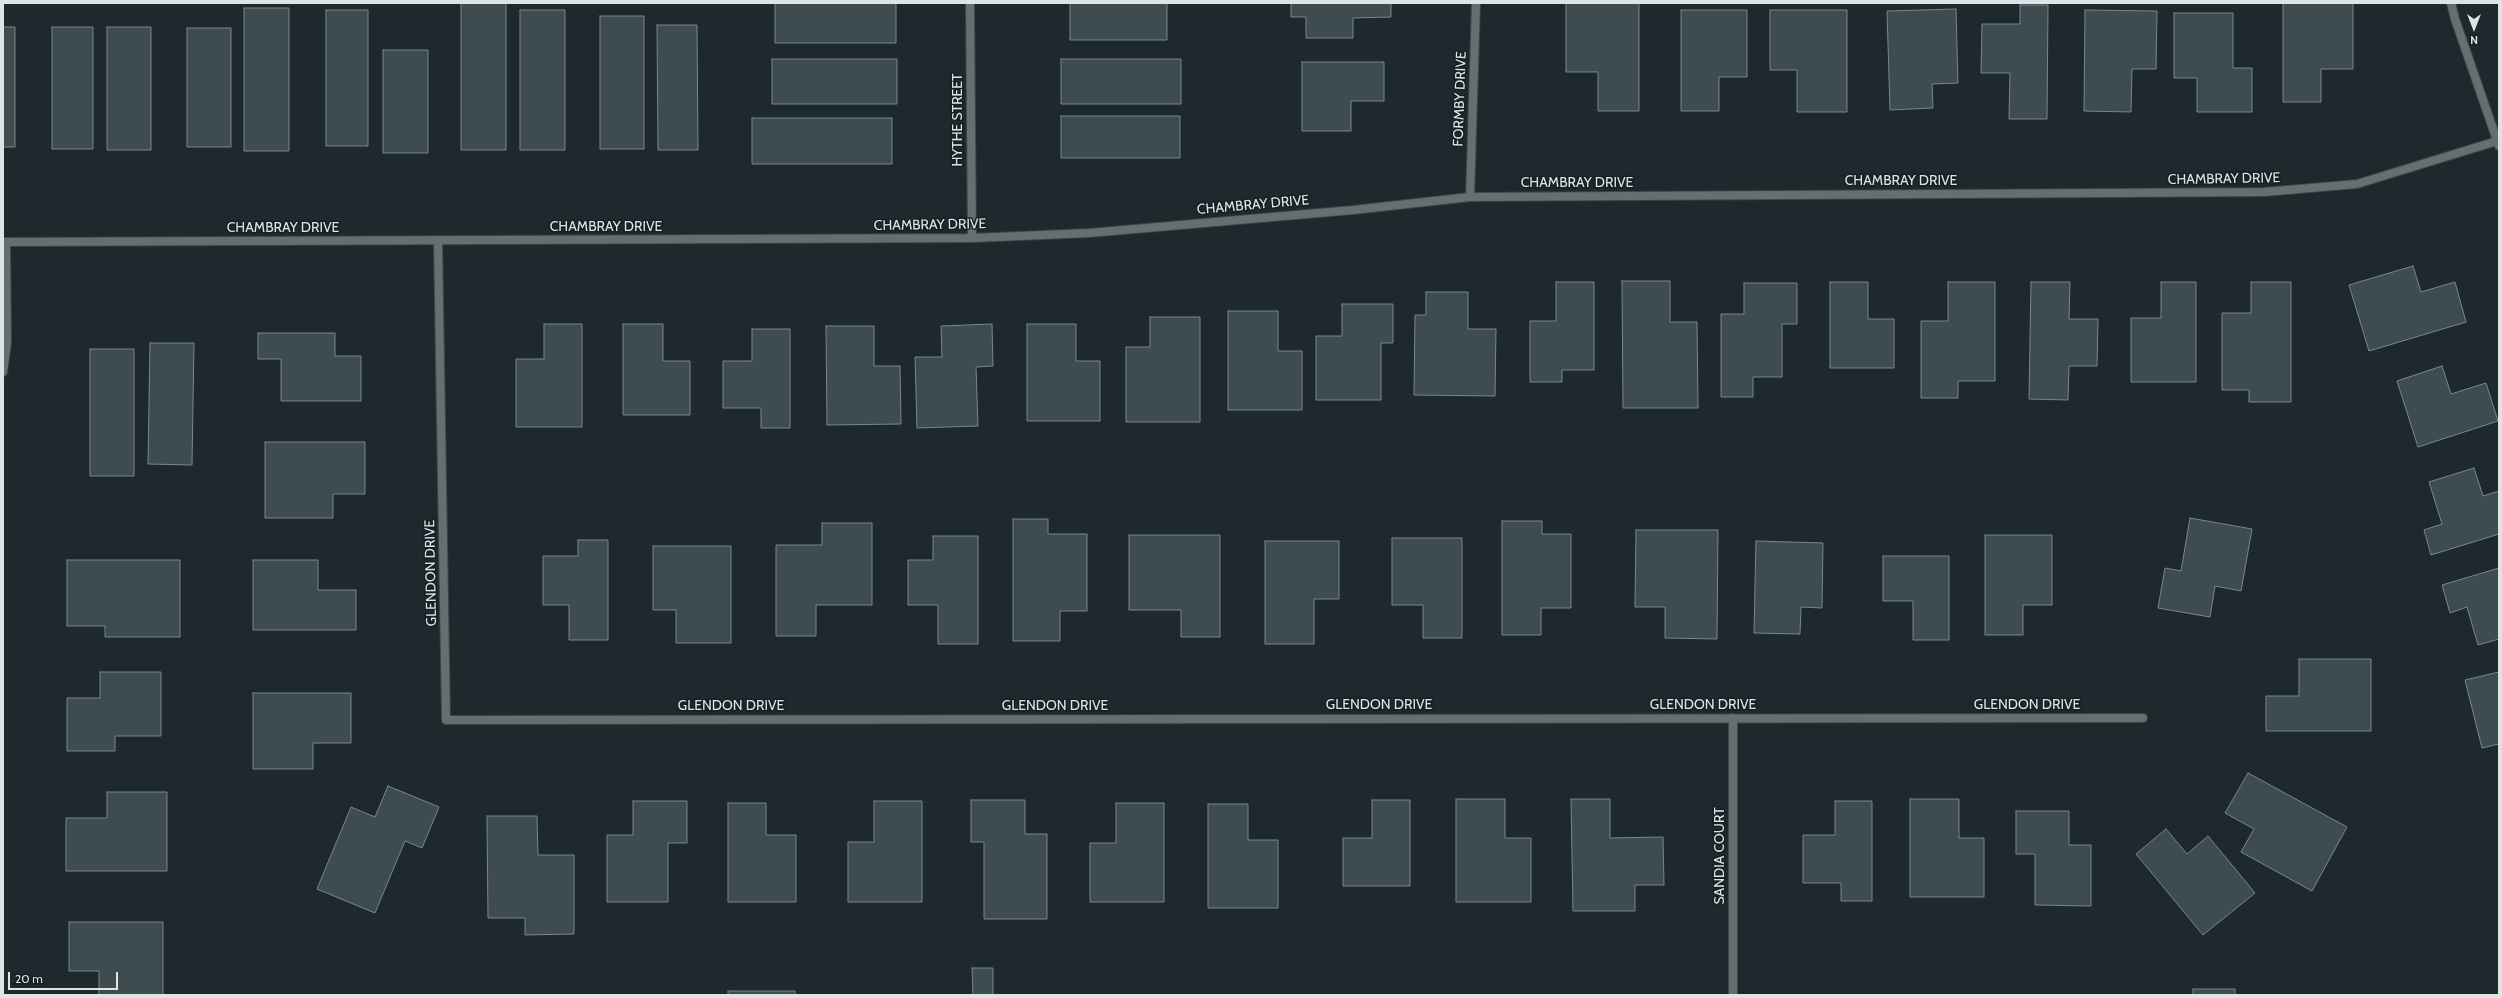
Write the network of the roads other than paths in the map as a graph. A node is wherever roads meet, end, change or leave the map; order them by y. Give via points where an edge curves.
1 (970, 3) edge
2 (1476, 3) edge
3 (2451, 3) edge
4 (2498, 144) edge
5 (1470, 197) junction
6 (972, 238) junction
7 (438, 241) junction
8 (5, 242) edge
9 (3, 372) edge
10 (1734, 718) junction
11 (2143, 718) dead end
12 (1733, 995) edge

1 - 6 street, HYTHE STREET
2 - 5 street, FORMBY DRIVE
3 - 4 street
4 - 5 street, CHAMBRAY DRIVE via 2357,184 2279,191
5 - 6 street, CHAMBRAY DRIVE via 1089,233
6 - 7 street, CHAMBRAY DRIVE
7 - 8 street, CHAMBRAY DRIVE
7 - 10 street, GLENDON DRIVE via 446,720
8 - 9 street via 7,343
10 - 11 street, GLENDON DRIVE
10 - 12 street, SANDIA COURT

